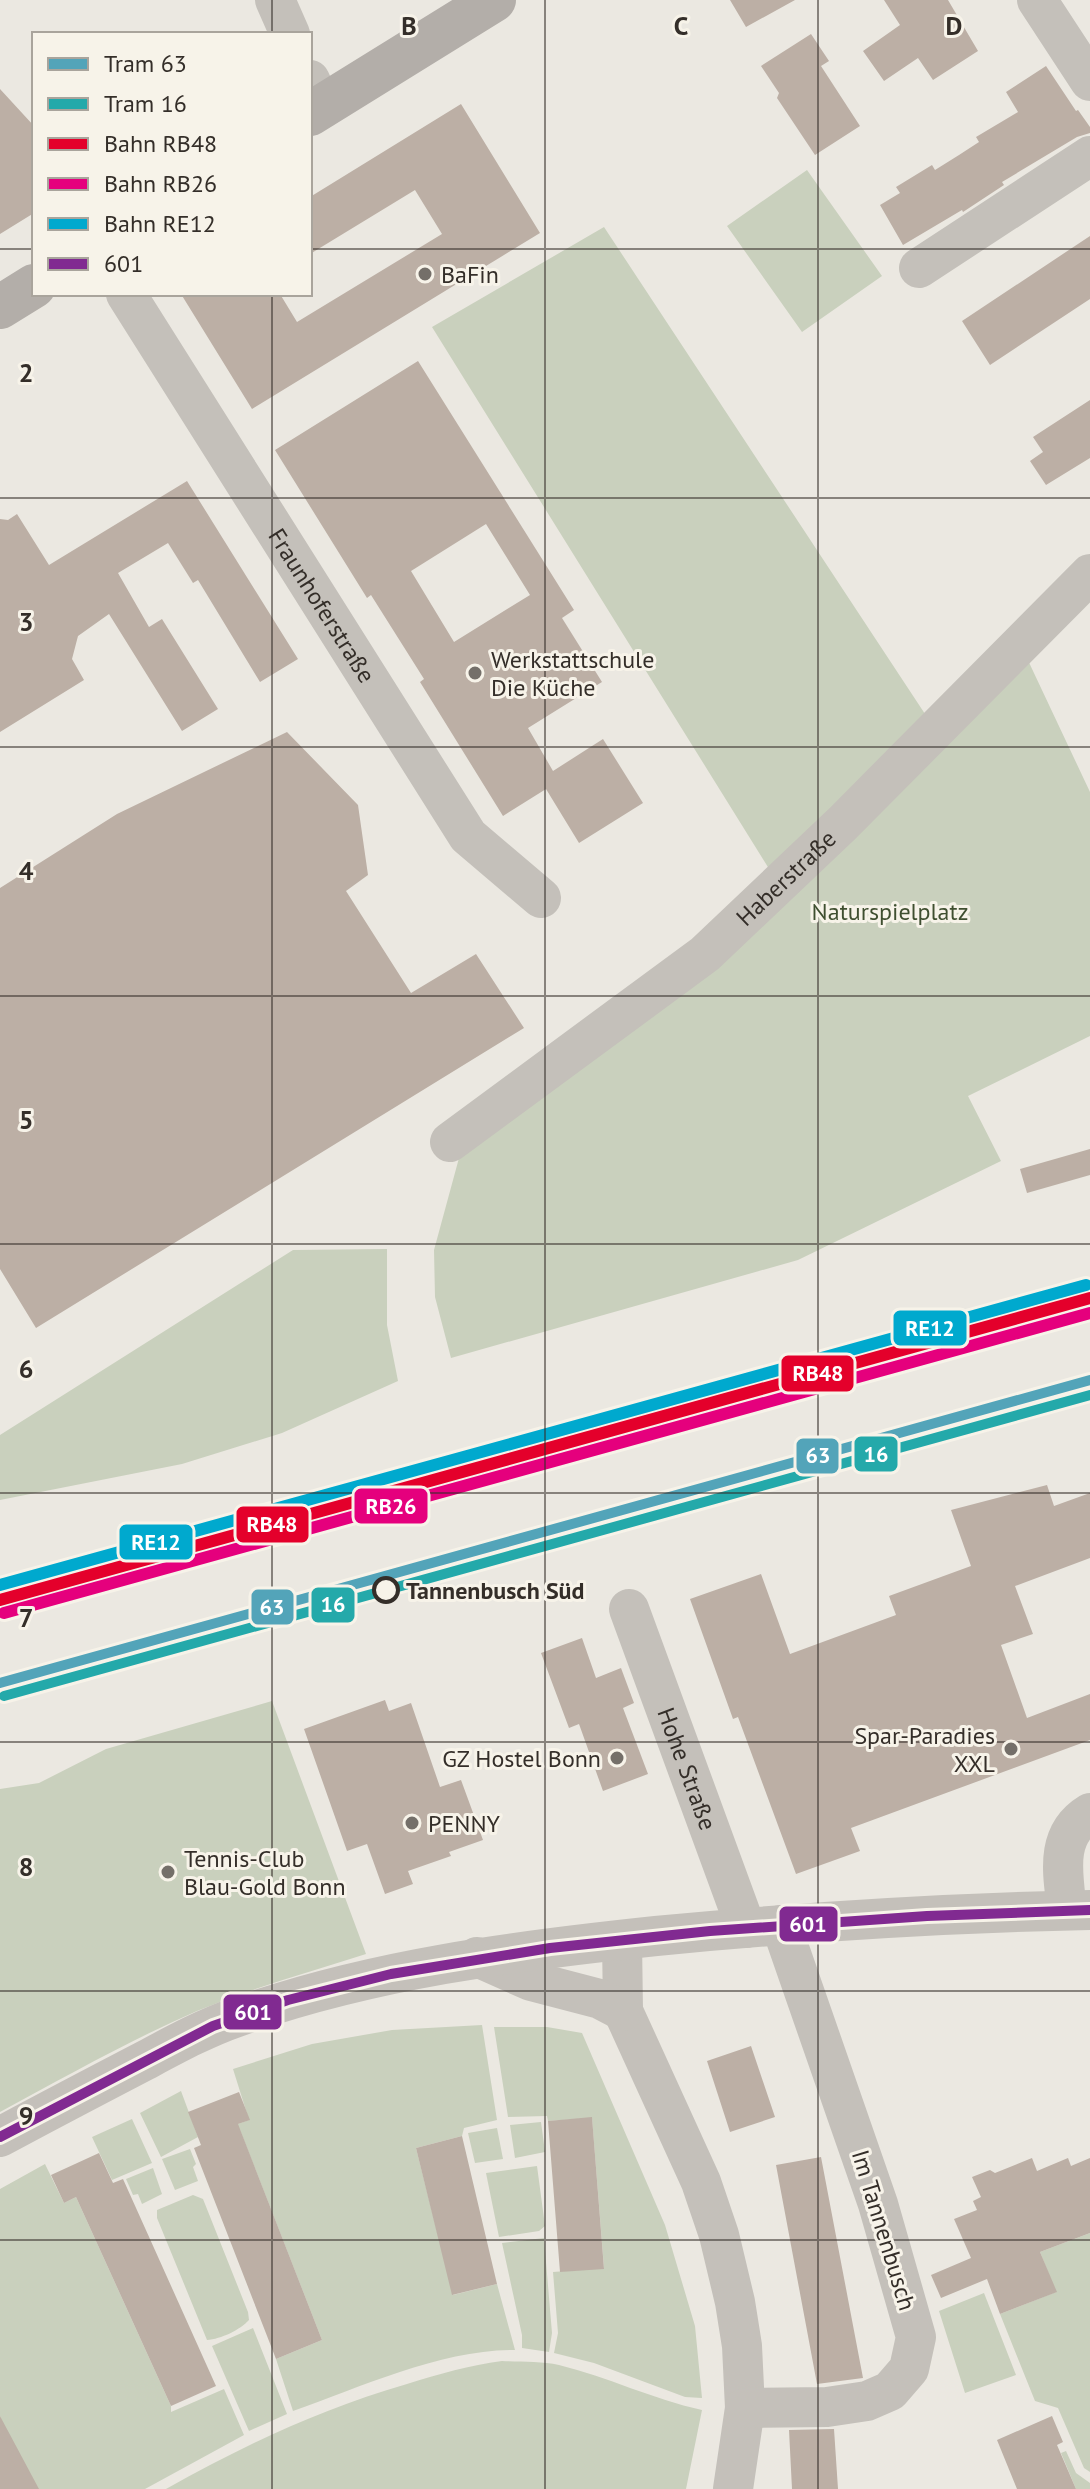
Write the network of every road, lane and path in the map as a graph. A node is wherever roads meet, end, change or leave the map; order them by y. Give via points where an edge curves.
1 (275, 0) edge
2 (494, 0) edge
3 (1053, 6) edge
4 (289, 32) edge
5 (1090, 81) edge
6 (314, 100) edge
7 (1090, 156) edge
8 (919, 268) dead end
9 (32, 287) edge
10 (127, 296) edge
11 (0, 307) edge
12 (1090, 574) edge
13 (541, 898) dead end
14 (450, 1142) dead end
15 (629, 1609) dead end
16 (1090, 1813) edge
17 (1078, 1910) edge
18 (764, 1926) junction
19 (622, 1940) junction
20 (477, 1957) junction
21 (623, 2011) junction
22 (0, 2137) edge
23 (745, 2408) junction
24 (733, 2489) edge

1 - 4 street
2 - 6 main road
3 - 5 street
7 - 8 street
9 - 11 main road
10 - 13 street, Fraunhoferstraße via 468,836
12 - 14 street, Haberstraße via 705,954
15 - 18 street, Hohe Straße
16 - 17 street via 1067,1836 1063,1864
17 - 18 street
18 - 19 street
18 - 23 street, Im Tannenbusch via 878,2204 916,2337 909,2369 890,2391 867,2401
19 - 20 street
19 - 21 street
20 - 21 street
20 - 22 street via 378,1976 233,2018
21 - 23 street via 701,2182 719,2235 742,2346
23 - 24 street

